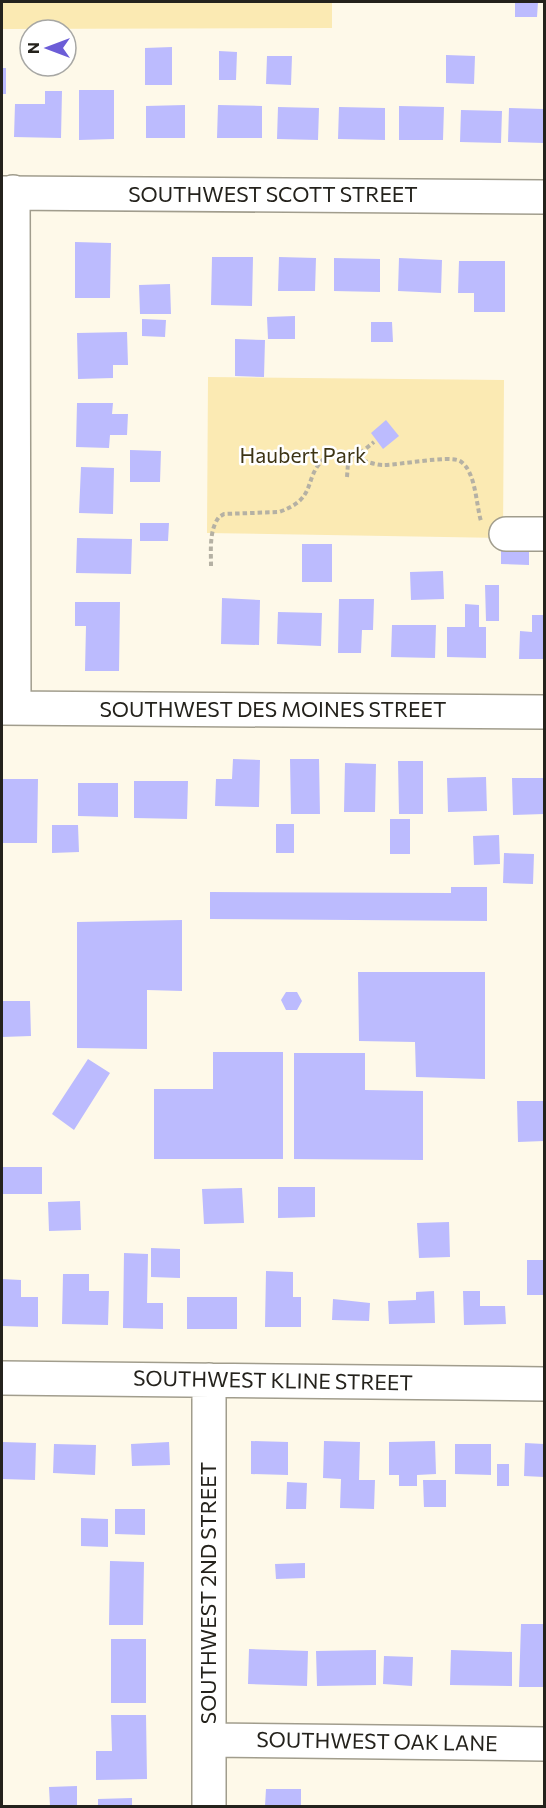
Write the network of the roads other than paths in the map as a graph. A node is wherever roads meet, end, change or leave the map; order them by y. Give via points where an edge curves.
1 (7, 193) edge
2 (544, 197) edge
3 (506, 534) road end
4 (544, 534) edge
5 (8, 708) edge
6 (544, 712) edge
7 (2, 1378) edge
8 (209, 1380) junction
9 (544, 1384) edge
10 (209, 1740) junction
11 (544, 1744) edge
12 (209, 1806) edge

1 - 2 street, SOUTHWEST SCOTT STREET
1 - 5 street
3 - 4 street
5 - 6 street, SOUTHWEST DES MOINES STREET
7 - 8 street, SOUTHWEST KLINE STREET
8 - 9 street, SOUTHWEST KLINE STREET
8 - 10 street, SOUTHWEST 2ND STREET
10 - 11 street, SOUTHWEST OAK LANE
10 - 12 street, SOUTHWEST 2ND STREET

